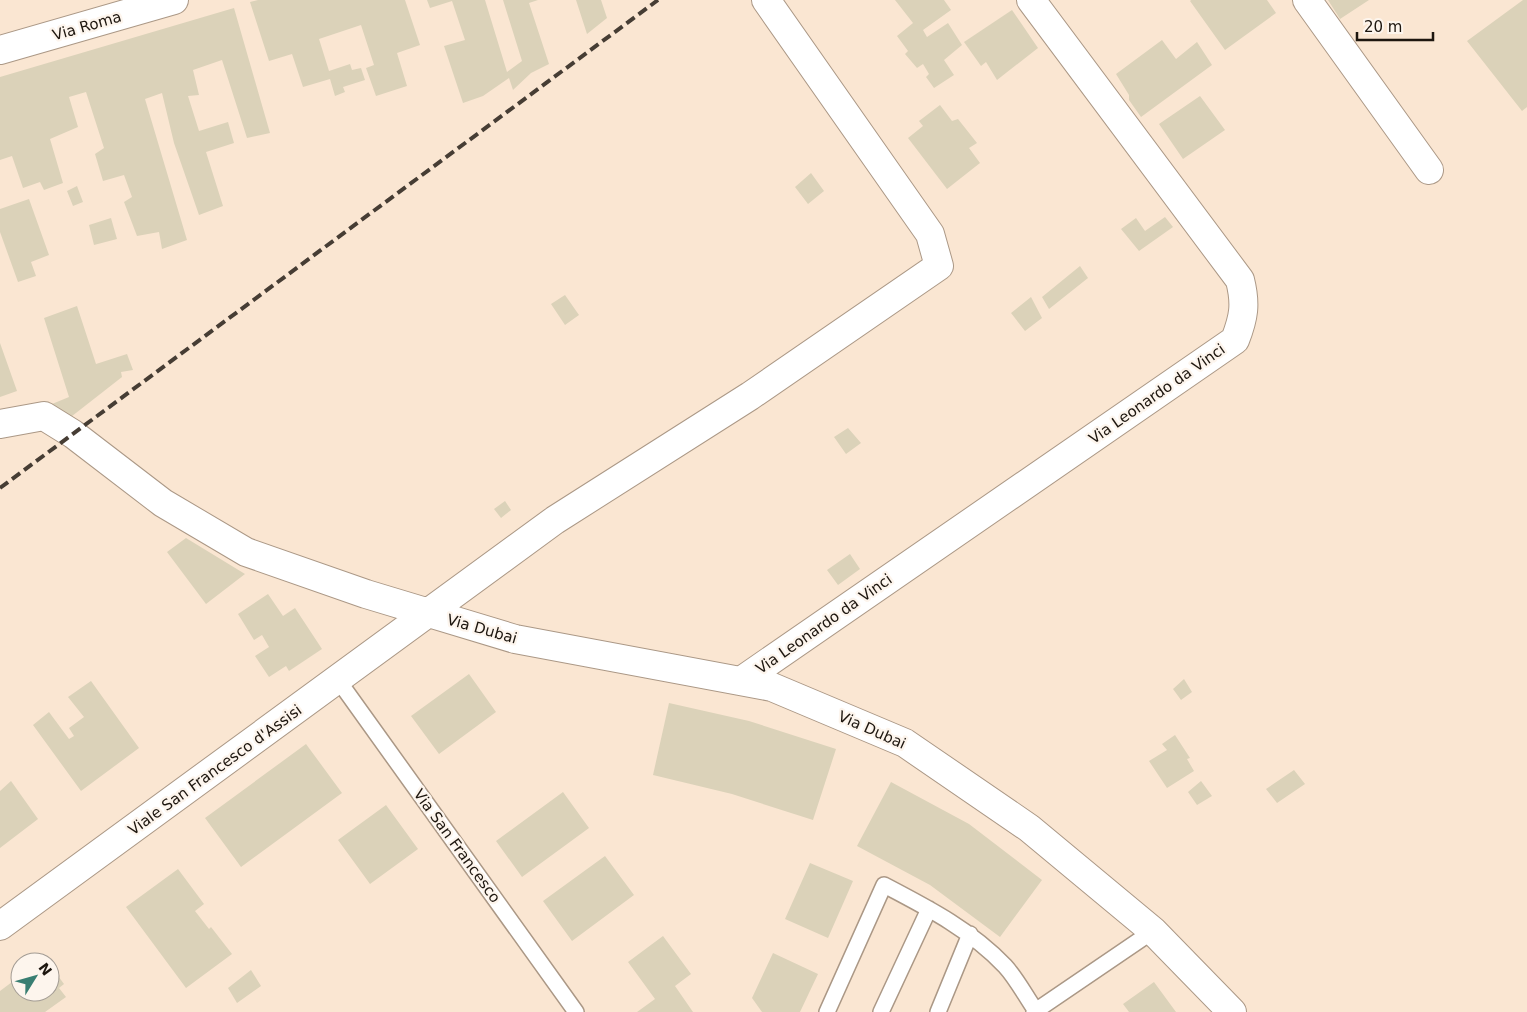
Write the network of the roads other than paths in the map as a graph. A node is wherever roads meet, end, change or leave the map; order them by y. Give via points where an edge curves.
1 (174, 0) edge
2 (766, 0) edge
3 (1031, 0) edge
4 (1307, 0) edge
5 (0, 50) edge
6 (1429, 170) dead end
7 (0, 424) edge
8 (430, 614) junction
9 (338, 680) junction
10 (741, 682) junction
11 (929, 909) junction
12 (0, 926) edge
13 (1153, 931) junction
14 (970, 934) junction
15 (576, 1012) edge
16 (827, 1012) edge
17 (882, 1012) edge
18 (938, 1012) edge
19 (1035, 1012) edge
20 (1232, 1012) edge

1 - 5 street, Via Roma
2 - 8 street, Viale San Francesco d'Assisi via 930,234 939,266 750,396 555,520
3 - 10 street, Via Leonardo da Vinci via 1240,280 1245,300 1242,323 1235,340
4 - 6 street
7 - 8 street, Via Dubai via 44,416 73,434 163,504 246,552
8 - 9 street, Viale San Francesco d'Assisi
8 - 10 street, Via Dubai via 515,639
9 - 12 street, Viale San Francesco d'Assisi
9 - 15 lane, Via San Francesco
10 - 13 street, Via Dubai via 772,687 905,743 1029,828
11 - 14 lane
11 - 16 lane via 884,885
11 - 17 lane
13 - 19 lane
13 - 20 street, Via Dubai
14 - 18 lane
14 - 19 lane via 1007,968

